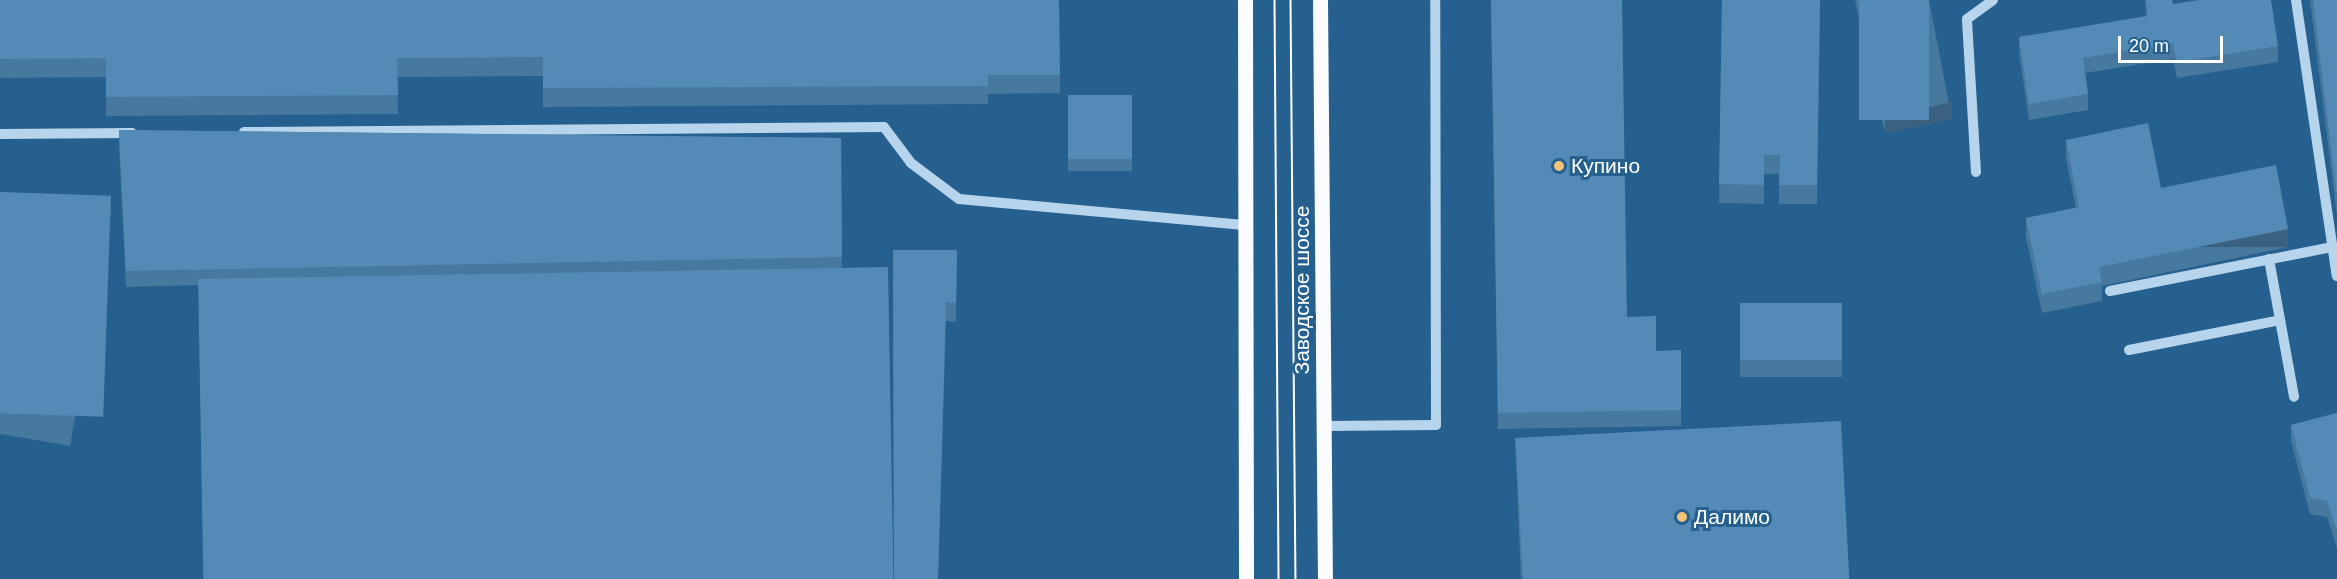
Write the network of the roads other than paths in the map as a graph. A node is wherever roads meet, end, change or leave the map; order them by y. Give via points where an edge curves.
1 (1245, 0) edge
2 (1320, 0) edge
3 (1435, 0) edge
4 (1993, 0) edge
5 (2296, 0) edge
6 (227, 132) edge
7 (143, 133) edge
8 (0, 134) edge
9 (1976, 172) dead end
10 (1244, 225) junction
11 (2333, 246) junction
12 (2269, 259) junction
13 (2337, 276) edge
14 (2110, 291) edge
15 (2280, 320) junction
16 (2129, 350) dead end
17 (2294, 397) dead end
18 (1324, 426) junction
19 (1246, 579) edge
20 (1325, 579) edge

1 - 10 main road
2 - 18 main road, Заводское шоссе
3 - 18 lane via 1436,425
4 - 9 lane via 1967,19
5 - 11 lane
6 - 10 lane via 885,127 911,163 959,199
7 - 8 lane
10 - 19 main road
11 - 12 lane
11 - 13 lane
12 - 14 lane
12 - 15 lane
15 - 16 lane
15 - 17 lane
18 - 20 main road, Заводское шоссе

